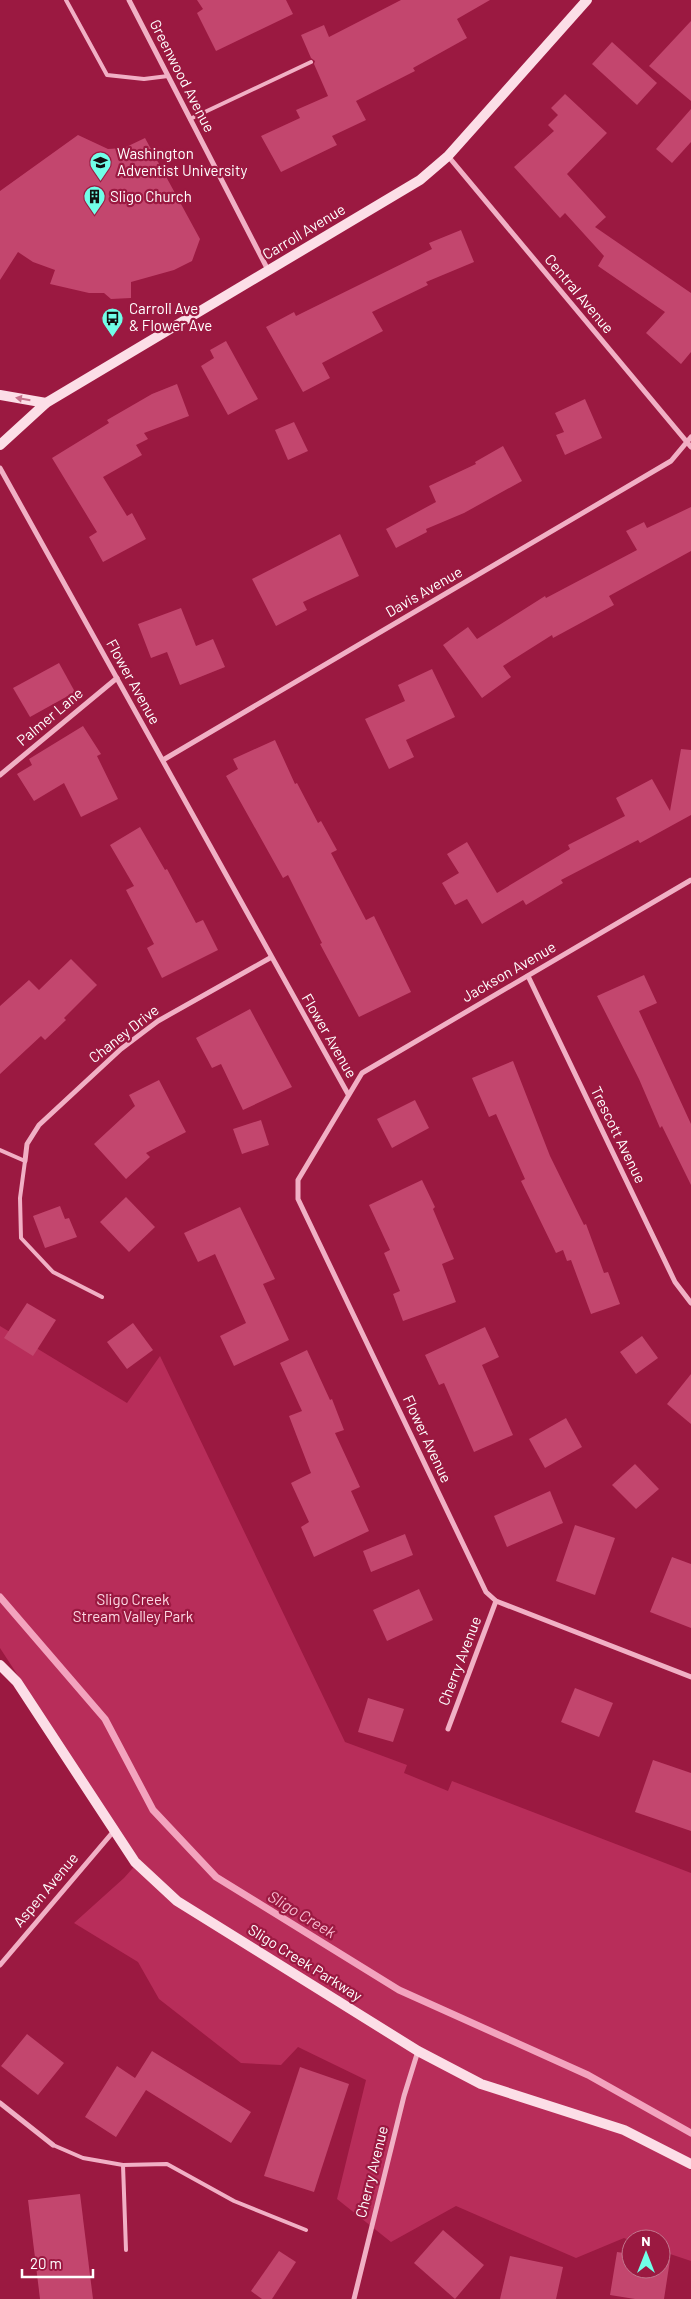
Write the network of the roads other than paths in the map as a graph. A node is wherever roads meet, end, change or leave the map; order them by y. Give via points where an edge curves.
1 (66, 0) edge
2 (129, 0) edge
3 (587, 0) edge
4 (311, 62) dead end
5 (168, 76) junction
6 (190, 119) junction
7 (448, 156) junction
8 (268, 271) junction
9 (0, 395) edge
10 (46, 403) junction
11 (689, 440) edge
12 (0, 445) edge
13 (691, 447) edge
14 (0, 468) edge
15 (116, 678) junction
16 (163, 760) junction
17 (0, 775) edge
18 (691, 880) edge
19 (270, 958) junction
20 (528, 976) junction
21 (348, 1094) junction
22 (0, 1150) edge
23 (25, 1161) junction
24 (102, 1297) dead end
25 (691, 1302) edge
26 (496, 1601) junction
27 (0, 1665) edge
28 (691, 1677) edge
29 (448, 1729) dead end
30 (113, 1832) junction
31 (0, 1965) edge
32 (418, 2051) junction
33 (0, 2103) edge
34 (53, 2145) joint
35 (691, 2164) edge
36 (123, 2165) junction
37 (306, 2230) dead end
38 (126, 2250) dead end
39 (354, 2299) edge

1 - 5 lane via 107,76 144,79
2 - 5 street, Greenwood Avenue
3 - 7 street, Carroll Avenue
4 - 6 lane
5 - 6 street, Greenwood Avenue
6 - 8 street, Greenwood Avenue
7 - 8 street, Carroll Avenue via 420,180
7 - 11 street, Central Avenue
8 - 10 street, Carroll Avenue
10 -> 9 street
10 - 12 street, Carroll Avenue
11 - 13 street, Central Avenue
11 - 16 street, Davis Avenue via 671,462
14 - 15 street, Flower Avenue
15 - 16 street, Flower Avenue
15 - 17 street, Palmer Lane
16 - 19 street, Flower Avenue
18 - 20 street, Jackson Avenue
19 - 21 street, Flower Avenue
19 - 23 street, Chaney Drive via 158,1021 120,1050 39,1124 27,1144
20 - 21 street, Jackson Avenue via 362,1073
20 - 25 street, Trescott Avenue via 675,1282
21 - 26 street, Flower Avenue via 298,1180 298,1199 486,1592
22 - 23 lane
23 - 24 lane via 20,1198 21,1238 53,1272
26 - 28 street
26 - 29 street, Cherry Avenue
27 - 30 street, Sligo Creek Parkway via 17,1682
30 - 31 street, Aspen Avenue
30 - 32 street, Sligo Creek Parkway via 135,1862 177,1901
32 - 35 street, Sligo Creek Parkway via 481,2084 624,2130
32 - 39 street, Cherry Avenue
33 - 34 street
34 - 36 lane via 83,2158
36 - 37 lane via 167,2164 234,2202
36 - 38 lane

